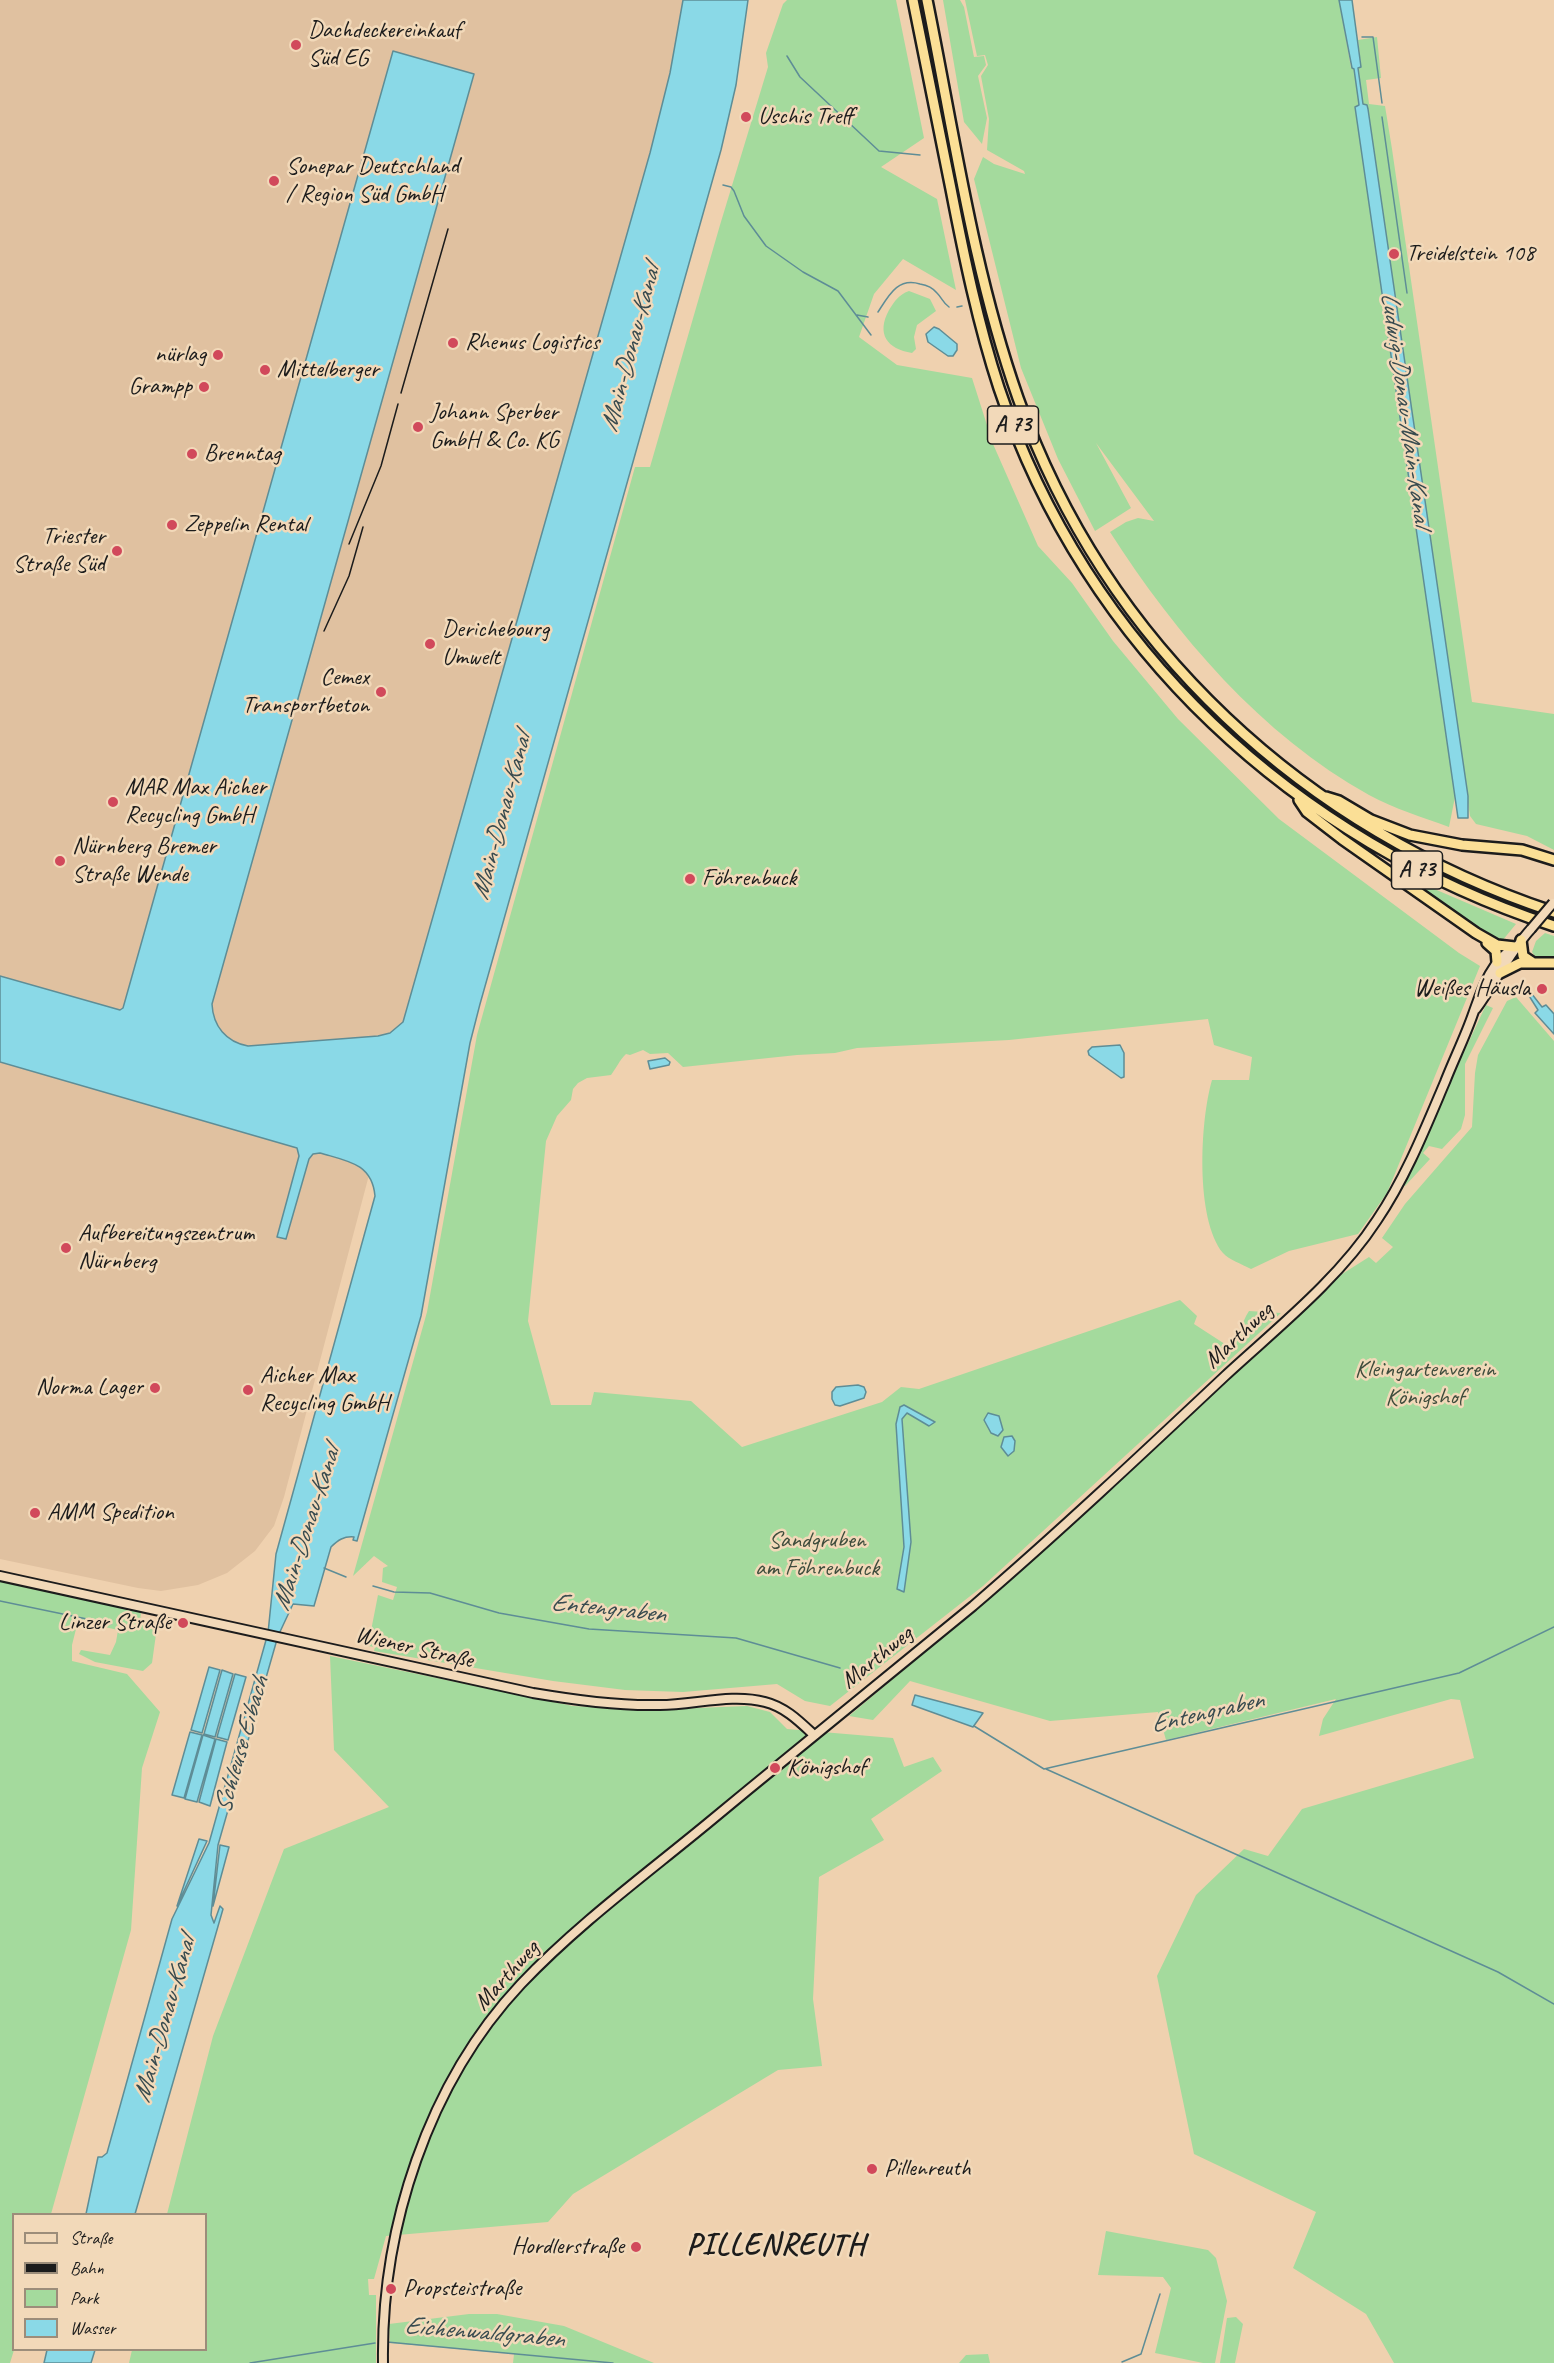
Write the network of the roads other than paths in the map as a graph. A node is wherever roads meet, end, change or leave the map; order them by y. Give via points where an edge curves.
1 (913, 0) edge
2 (927, 0) edge
3 (1292, 791) junction
4 (1318, 794) junction
5 (1553, 861) edge
6 (1554, 902) edge
7 (1554, 912) edge
8 (1554, 926) edge
9 (1476, 933) junction
10 (1518, 943) junction
11 (1497, 962) junction
12 (1534, 963) junction
13 (1554, 963) edge
14 (1496, 974) junction
15 (0, 1576) edge
16 (814, 1736) junction
17 (383, 2363) edge

1 - 3 highway, A 73 via 983,334 1005,406 1037,481 1093,581 1145,652 1207,720
2 - 4 highway, A 73 via 994,319 1021,406 1059,494 1112,582 1168,657 1241,732
3 - 8 highway, A 73 via 1354,834 1415,868
3 - 9 highway via 1307,812
4 - 5 highway, A 73 via 1410,835 1450,844 1522,850
4 - 7 highway, A 73 via 1429,861
6 - 10 main road, Marthweg, bridge
9 - 10 highway via 1497,945
9 - 11 highway via 1496,951
10 - 11 main road, Marthweg
10 - 12 highway via 1523,956
10 - 14 main road, Marthweg
11 - 14 main road, Marthweg
12 - 13 highway
12 - 14 highway via 1516,964
14 - 16 main road, Marthweg via 1476,1000 1397,1188 1346,1260 1026,1560
15 - 16 main road, Wiener Straße via 462,1679 578,1700 659,1705 734,1699 760,1701 788,1712
16 - 17 main road, Marthweg via 578,1930 520,1985 483,2032 439,2109 409,2185 388,2270

